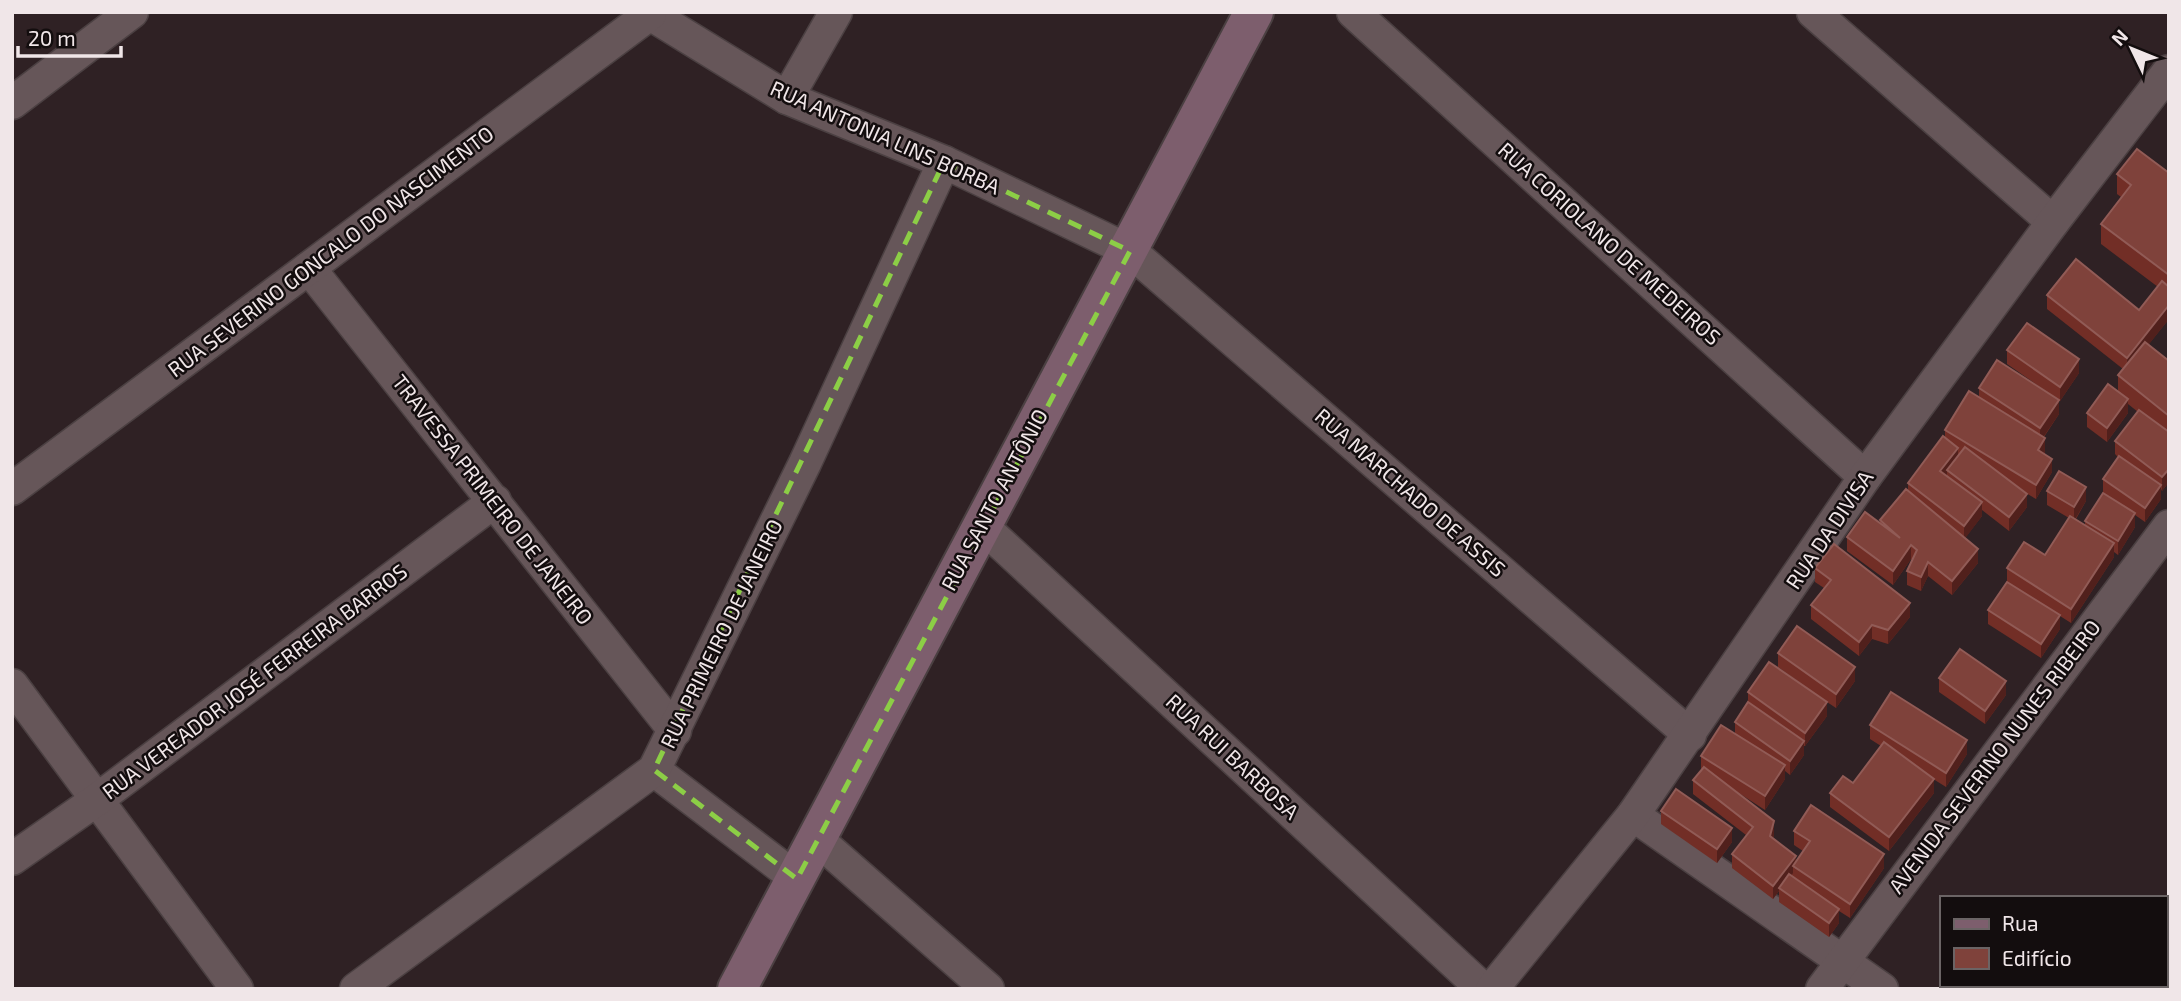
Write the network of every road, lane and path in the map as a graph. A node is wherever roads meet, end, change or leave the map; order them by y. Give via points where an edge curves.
1 (132, 12) edge
2 (836, 12) edge
3 (1254, 12) edge
4 (1353, 12) edge
5 (1813, 12) edge
6 (649, 13) edge
7 (2169, 71) edge
8 (787, 98) junction
9 (12, 103) edge
10 (944, 162) junction
11 (2053, 222) junction
12 (1130, 251) junction
13 (309, 268) junction
14 (1865, 477) junction
15 (12, 489) edge
16 (495, 501) junction
17 (981, 525) junction
18 (2169, 526) edge
19 (12, 685) edge
20 (676, 731) junction
21 (1690, 735) junction
22 (654, 770) junction
23 (98, 799) junction
24 (1633, 815) junction
25 (818, 840) junction
26 (12, 859) edge
27 (797, 879) junction
28 (1843, 960) junction
29 (237, 989) edge
30 (356, 989) edge
31 (737, 989) edge
32 (988, 989) edge
33 (1483, 989) edge
34 (1492, 989) edge
35 (1822, 989) edge
36 (1882, 989) edge

1 - 9 street
2 - 8 street
3 - 12 main road, RUA SANTO ANTÔNIO
4 - 14 street, RUA CORIOLANO DE MEDEIROS
5 - 11 street
6 - 8 street, RUA ANTONIA LINS BORBA
6 - 13 street, RUA SEVERINO GONCALO DO NASCIMENTO
7 - 11 street, RUA DA DIVISA via 2128,145
8 - 10 street, RUA ANTONIA LINS BORBA
10 - 12 street, RUA ANTONIA LINS BORBA
10 - 20 street, RUA PRIMEIRO DE JANEIRO
11 - 14 street, RUA DA DIVISA
12 - 17 main road, RUA SANTO ANTÔNIO
12 - 21 street, RUA MARCHADO DE ASSIS
13 - 15 street, RUA SEVERINO GONCALO DO NASCIMENTO
13 - 16 street, TRAVESSA PRIMEIRO DE JANEIRO
14 - 21 street, RUA DA DIVISA
16 - 20 street, TRAVESSA PRIMEIRO DE JANEIRO
16 - 23 street, RUA VEREADOR JOSÉ FERREIRA BARROS
17 - 25 main road, RUA SANTO ANTÔNIO
17 - 33 street, RUA RUI BARBOSA
18 - 28 street, AVENIDA SEVERINO NUNES RIBEIRO
19 - 23 street
20 - 22 street, RUA PRIMEIRO DE JANEIRO
21 - 24 street, RUA DA DIVISA
22 - 27 street
22 - 30 street, RUA PRIMEIRO DE JANEIRO
23 - 26 street, RUA VEREADOR JOSÉ FERREIRA BARROS
23 - 29 street
24 - 28 street
24 - 34 street, RUA DA DIVISA
25 - 27 main road, RUA SANTO ANTÔNIO
25 - 32 street
27 - 31 main road, RUA SANTO ANTÔNIO
28 - 35 street, AVENIDA SEVERINO NUNES RIBEIRO
28 - 36 street

